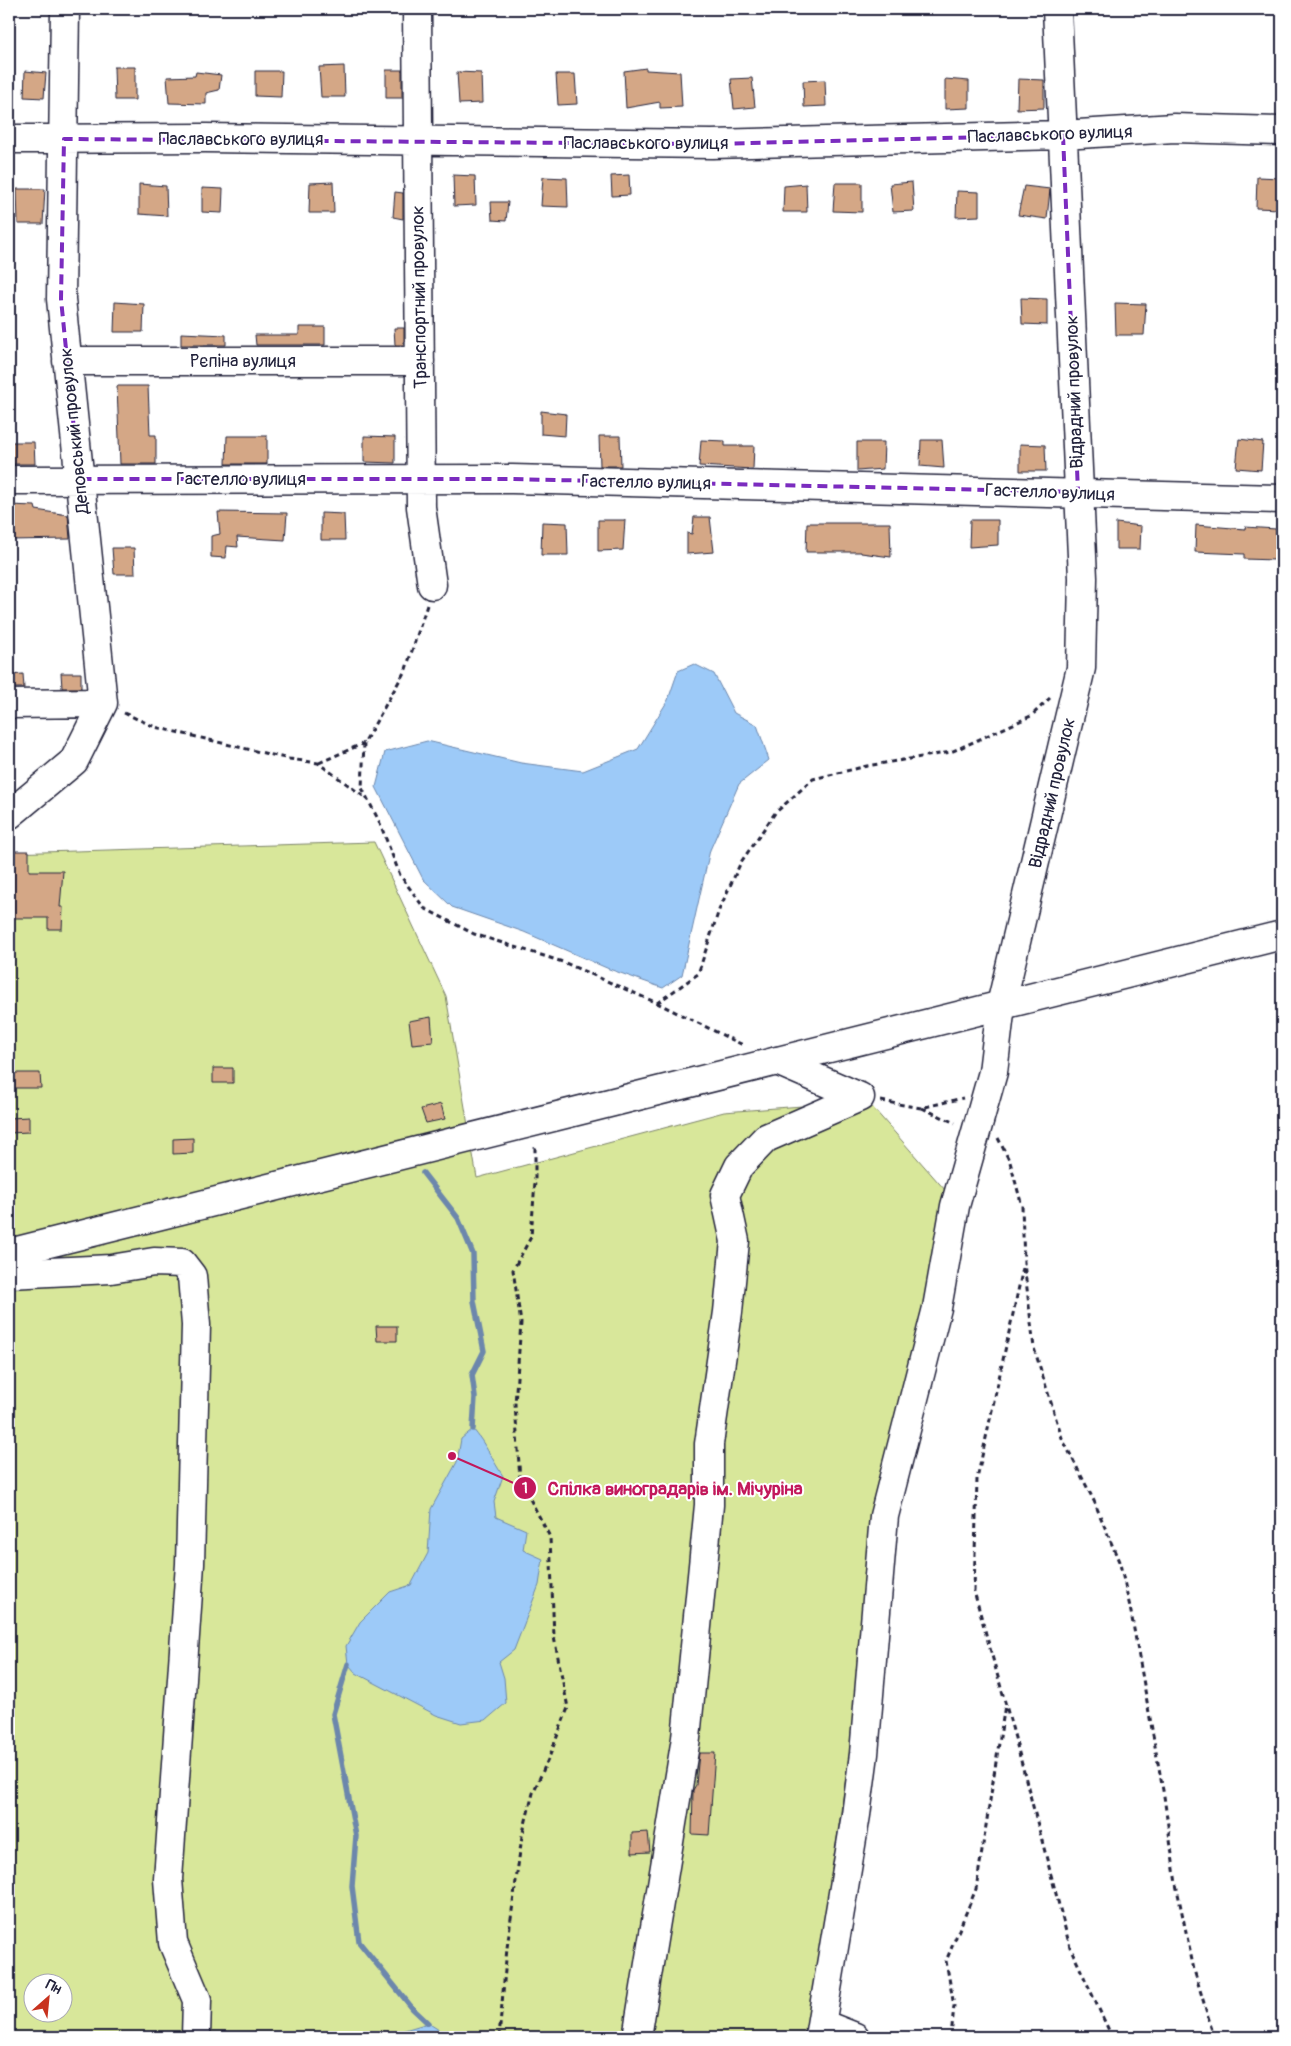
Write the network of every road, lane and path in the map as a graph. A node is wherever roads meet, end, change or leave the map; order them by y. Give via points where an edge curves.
1 (65, 9) edge
2 (417, 9) edge
3 (1057, 9) edge
4 (1282, 130) edge
5 (1063, 135) junction
6 (9, 139) edge
7 (64, 139) junction
8 (417, 141) junction
9 (67, 361) junction
10 (420, 361) junction
11 (79, 479) junction
12 (421, 479) junction
13 (9, 480) edge
14 (1078, 492) junction
15 (1282, 499) edge
16 (432, 585) joint
17 (1053, 696) dead end
18 (103, 703) junction
19 (9, 704) edge
20 (364, 743) junction
21 (318, 763) junction
22 (368, 799) junction
23 (9, 815) edge
24 (1282, 935) edge
25 (657, 1003) junction
26 (1001, 1006) junction
27 (776, 1062) junction
28 (860, 1097) junction
29 (985, 1100) junction
30 (921, 1108) junction
31 (534, 1122) junction
32 (975, 1138) junction
33 (9, 1253) edge
34 (1024, 1264) junction
35 (9, 1274) edge
36 (1005, 1702) junction
37 (820, 2030) edge
38 (196, 2037) edge
39 (499, 2037) edge
40 (637, 2037) edge
41 (855, 2037) edge
42 (950, 2037) edge
43 (1112, 2037) edge
44 (1216, 2037) edge

1 - 7 street, Деповський провулок
2 - 8 street, Транспортний провулок
3 - 5 street, Відрадний провулок
4 - 5 street, Паславського вулиця via 1174,128
5 - 8 street, Паславського вулиця via 712,144
5 - 14 street, Відрадний провулок
6 - 7 street, Паславського вулиця
7 - 8 street, Паславського вулиця
7 - 9 street, Деповський провулок via 61,299
8 - 10 street, Транспортний провулок
9 - 10 street, Рєпіна вулиця
9 - 11 street, Деповський провулок
10 - 12 street, Транспортний провулок
11 - 12 street, Гастелло вулиця
11 - 13 street, Гастелло вулиця
11 - 18 street, Деповський провулок
12 - 14 street, Гастелло вулиця
12 - 16 street, Транспортний провулок via 421,507
14 - 15 street, Гастелло вулиця
14 - 26 street, Відрадний провулок via 1083,578 1081,668
16 - 20 path via 406,669
17 - 25 path via 1031,716 951,752 813,779 775,813 741,862 719,910 698,974
18 - 19 street
18 - 21 path via 155,727
18 - 23 street via 74,760
20 - 21 path
20 - 22 path via 362,788
21 - 22 path
22 - 25 path via 400,875 424,908 474,934 563,962
24 - 26 street
25 - 27 path
26 - 27 street
26 - 29 street, Відрадний провулок via 993,1072
27 - 28 street
27 - 31 street
28 - 30 path
28 - 40 street via 766,1138 739,1166 725,1195 735,1241 710,1444 709,1505 686,1738
29 - 30 path
29 - 32 street, Відрадний провулок
29 - 34 path via 1010,1162 1022,1206
30 - 32 path via 954,1122
31 - 33 street
31 - 39 path via 535,1181 530,1237 513,1270 521,1324 515,1404 520,1480 550,1537 554,1637 568,1708 533,1793 522,1836
32 - 37 street, Відрадний провулок via 955,1206 936,1308 884,1516 863,1762
34 - 36 path via 977,1480 974,1591
34 - 44 path via 1034,1348 1060,1429 1120,1564 1164,1796 1176,1884 1194,1970
35 - 38 street via 111,1269 154,1262 182,1263 192,1276 196,1324 190,1564 168,1879 173,1943 196,2000
36 - 42 path via 976,1888 946,1962 954,2006
36 - 43 path via 1070,1947
37 - 41 street

